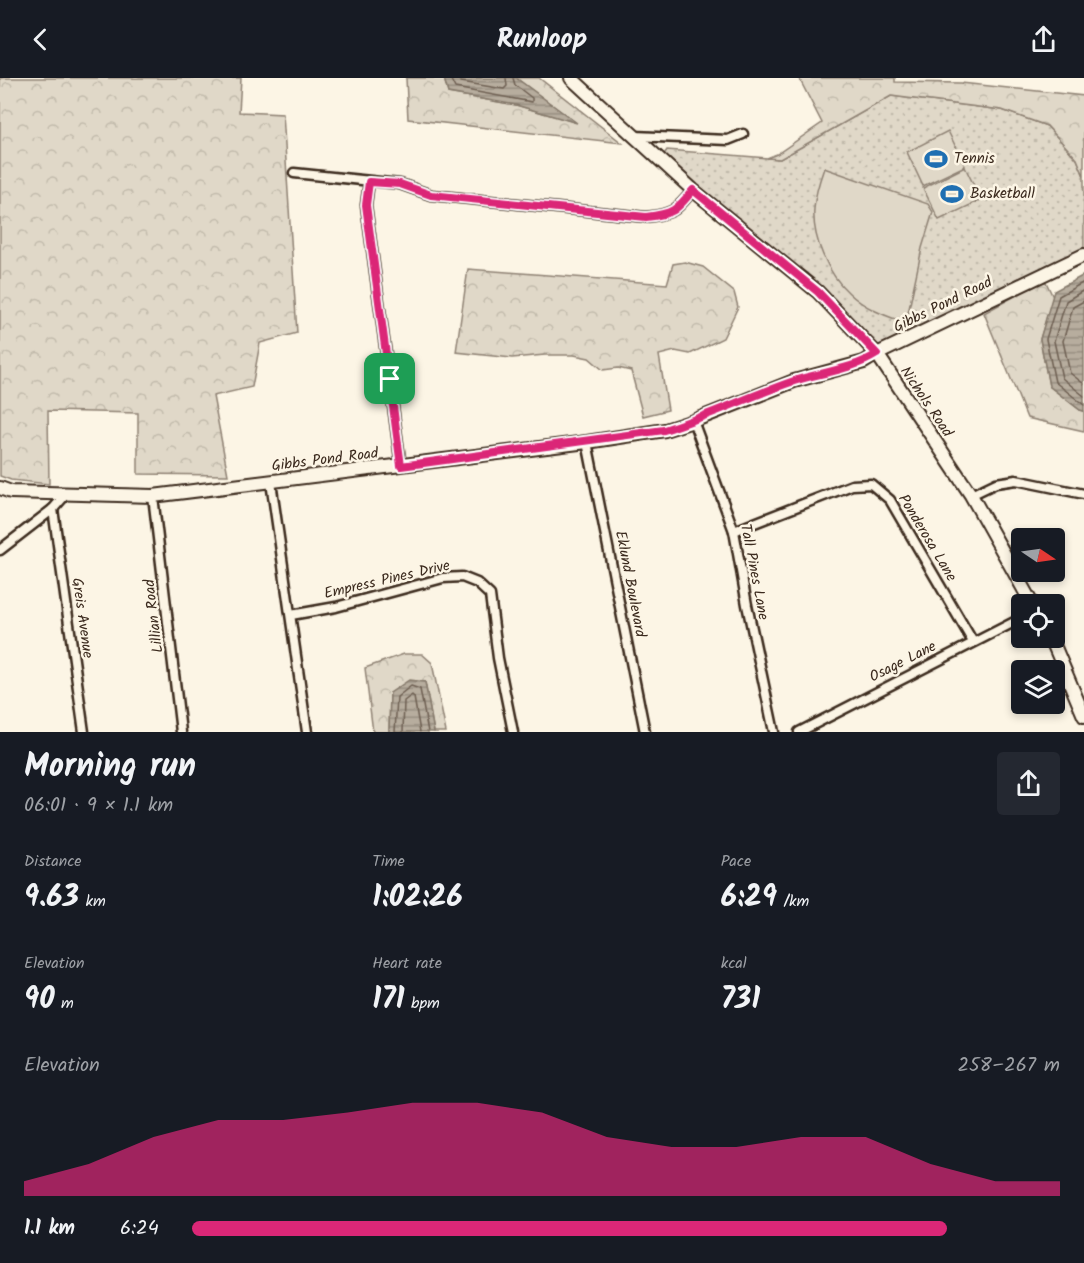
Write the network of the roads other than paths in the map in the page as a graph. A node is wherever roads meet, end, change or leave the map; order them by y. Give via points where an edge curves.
1 (571, 78) edge
2 (743, 135) dead end
3 (634, 136) junction
4 (294, 173) dead end
5 (369, 182) junction
6 (693, 190) junction
7 (1084, 255) edge
8 (877, 354) junction
9 (693, 421) junction
10 (587, 442) junction
11 (401, 466) junction
12 (271, 482) junction
13 (0, 488) edge
14 (67, 493) junction
15 (1084, 494) edge
16 (971, 495) junction
17 (153, 496) junction
18 (53, 508) junction
19 (734, 531) junction
20 (0, 550) edge
21 (1026, 594) edge
22 (291, 615) junction
23 (1011, 623) edge
24 (973, 642) junction
25 (1055, 648) edge
26 (1084, 716) edge
27 (84, 732) edge
28 (181, 732) edge
29 (307, 732) edge
30 (513, 732) edge
31 (645, 732) edge
32 (774, 732) edge
33 (799, 732) edge

1 - 3 street, Nichols Road
2 - 3 street via 728,140
3 - 6 street, Nichols Road
4 - 5 street
5 - 6 street via 400,184 431,195 646,217 668,215
5 - 11 street via 366,205
6 - 8 street, Nichols Road via 818,292
7 - 8 street, Gibbs Pond Road
8 - 9 street, Gibbs Pond Road via 864,362 794,381
8 - 16 street, Nichols Road
9 - 10 street, Gibbs Pond Road via 664,430
9 - 19 street, Tall Pines Lane
10 - 11 street, Gibbs Pond Road
10 - 31 street, Eklund Boulevard
11 - 12 street, Gibbs Pond Road
12 - 17 street, Gibbs Pond Road
12 - 22 street
13 - 14 street, Gibbs Pond Road via 11,492
14 - 17 street, Gibbs Pond Road
14 - 18 street
15 - 16 street via 1016,480 996,483
16 - 21 street, Nichols Road
17 - 28 street, Lillian Road
18 - 20 street
18 - 27 street, Greis Avenue
19 - 24 street, Ponderosa Lane via 852,485 871,484 890,500
19 - 32 street, Tall Pines Lane
22 - 29 street
22 - 30 street, Empress Pines Drive via 443,578 462,577 477,583 490,595
23 - 24 street, Osage Lane
24 - 33 street, Osage Lane
25 - 26 street

